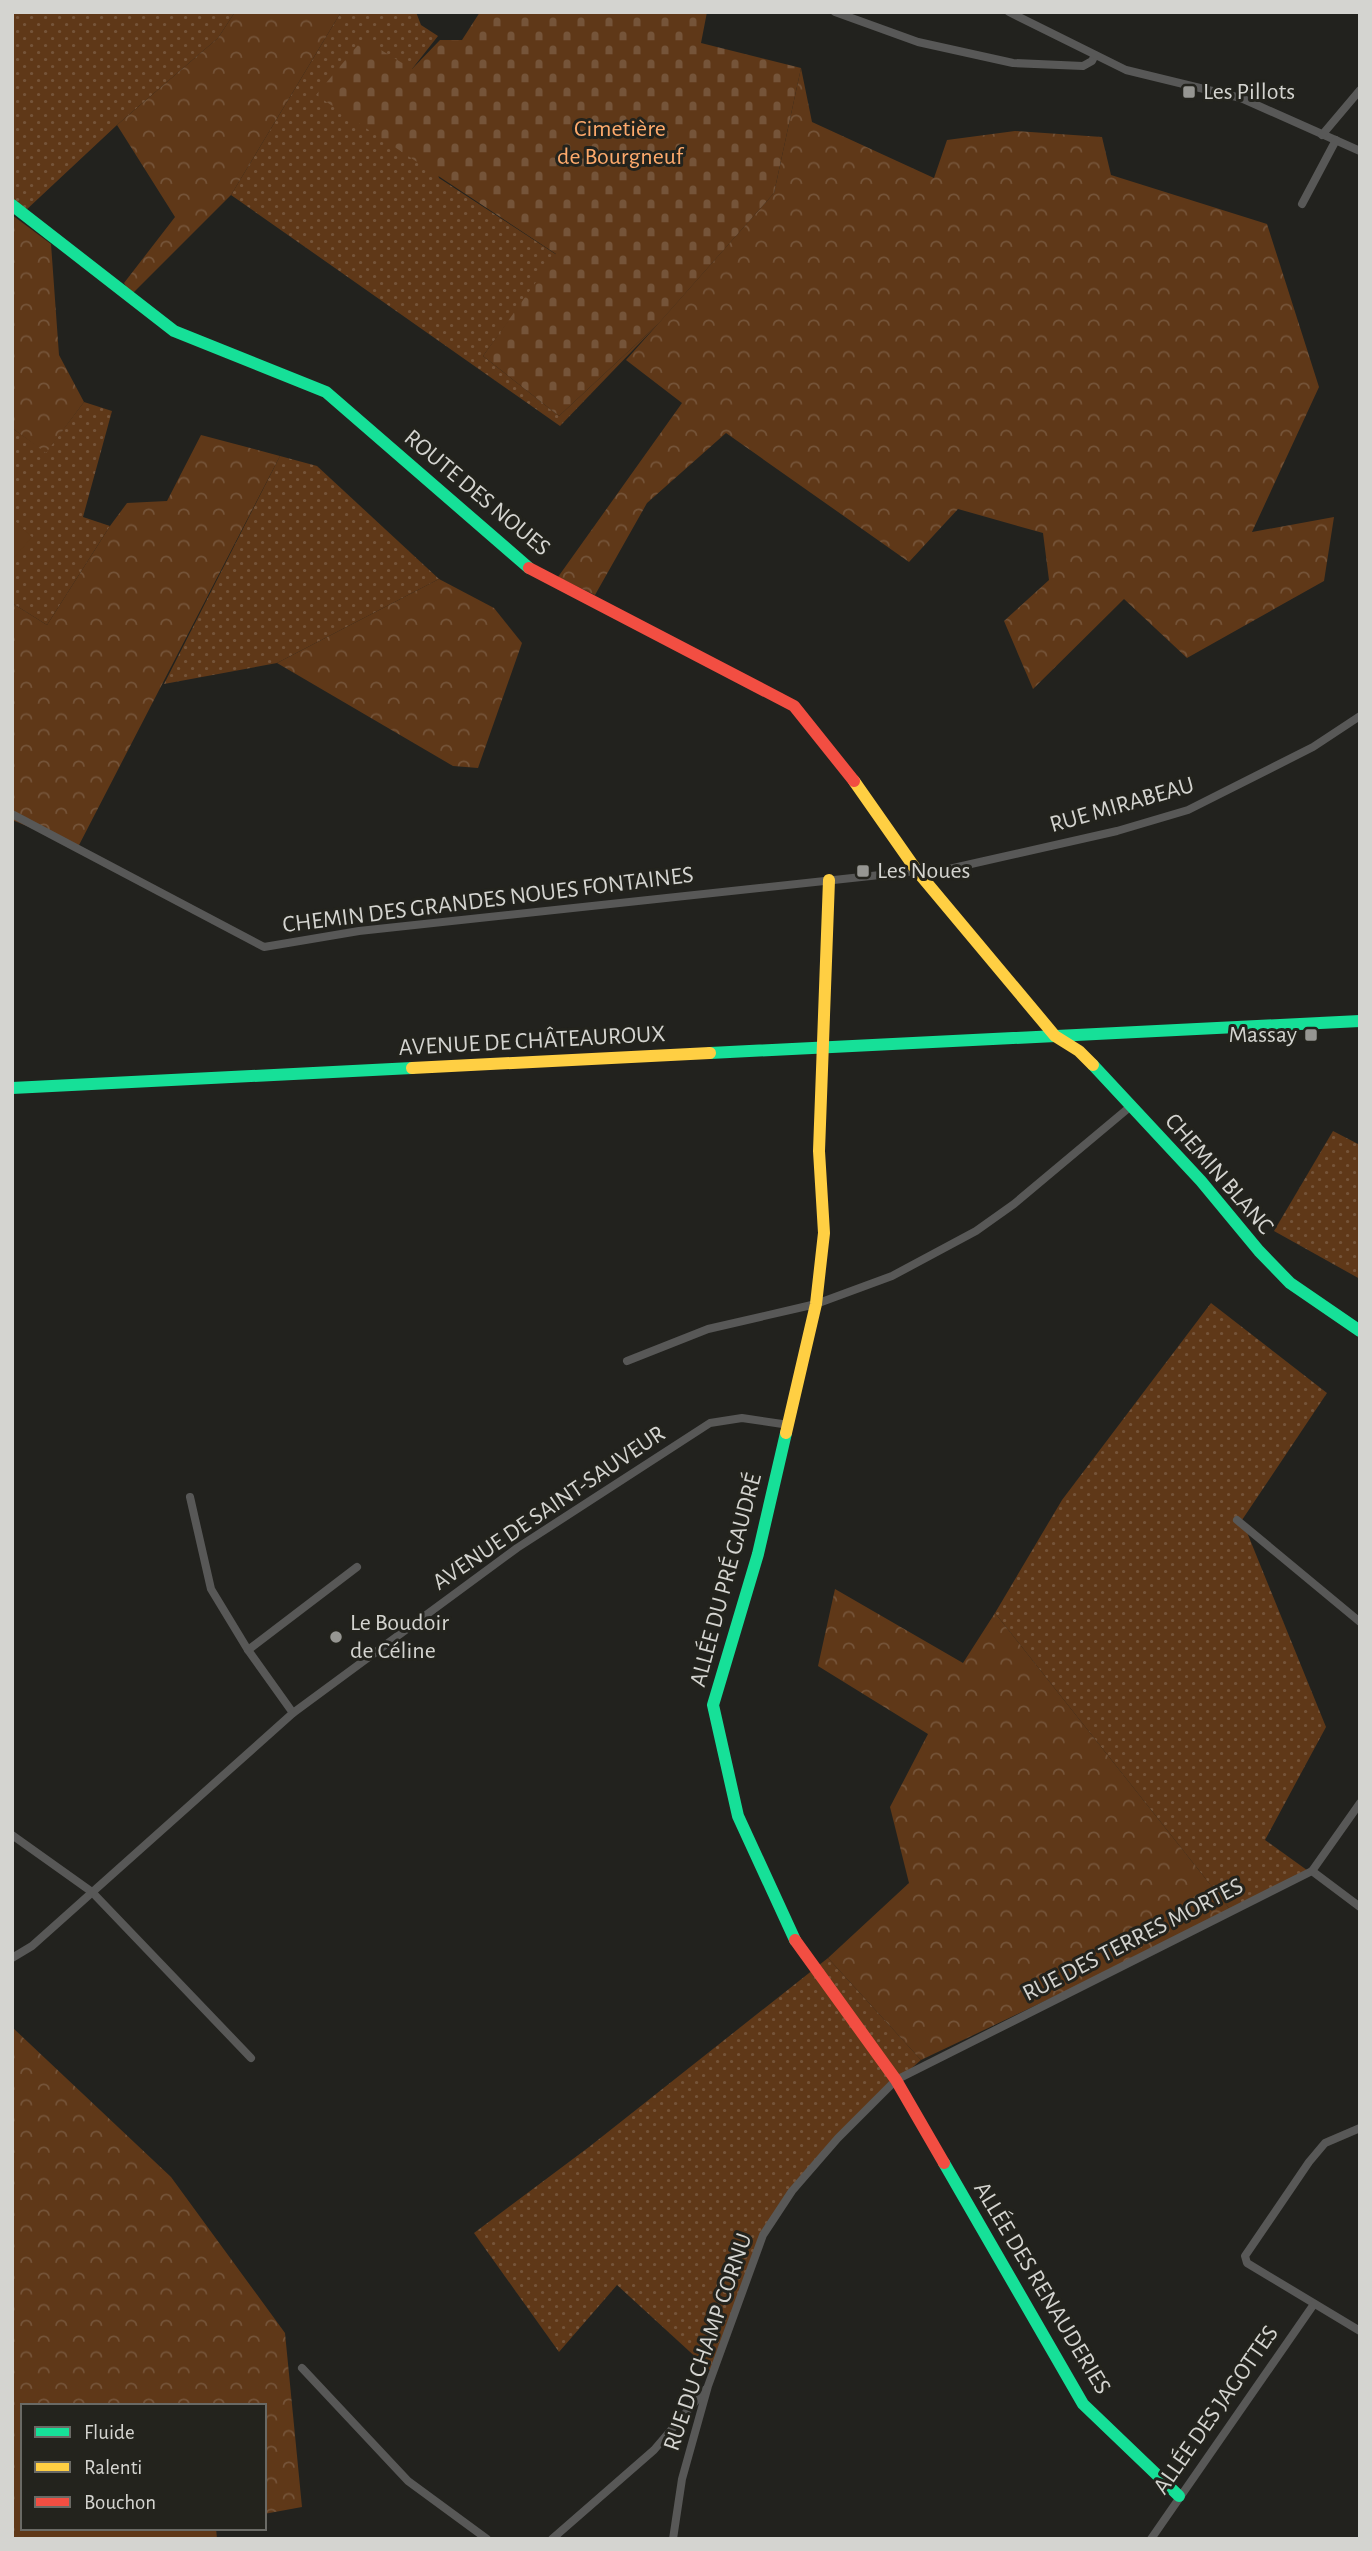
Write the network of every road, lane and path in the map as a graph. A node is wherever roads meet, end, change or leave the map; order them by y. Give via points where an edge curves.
1 (835, 12) edge
2 (1009, 12) edge
3 (1095, 55) junction
4 (1360, 90) edge
5 (1322, 135) junction
6 (1336, 141) junction
7 (1360, 150) edge
8 (1302, 204) dead end
9 (12, 205) edge
10 (1360, 716) edge
11 (12, 814) edge
12 (917, 870) junction
13 (830, 880) junction
14 (1360, 1021) edge
15 (1055, 1036) junction
16 (822, 1048) junction
17 (12, 1088) edge
18 (1131, 1106) junction
19 (816, 1304) junction
20 (1360, 1331) edge
21 (626, 1361) dead end
22 (789, 1424) junction
23 (190, 1497) dead end
24 (1237, 1520) dead end
25 (357, 1567) dead end
26 (1360, 1622) edge
27 (248, 1650) junction
28 (293, 1713) junction
29 (1360, 1804) edge
30 (12, 1835) edge
31 (1312, 1871) junction
32 (92, 1892) junction
33 (1360, 1907) edge
34 (12, 1958) edge
35 (251, 2058) dead end
36 (897, 2080) junction
37 (1360, 2128) edge
38 (1314, 2304) junction
39 (1360, 2331) edge
40 (302, 2368) dead end
41 (708, 2386) junction
42 (1179, 2496) junction
43 (486, 2539) edge
44 (552, 2539) edge
45 (673, 2539) edge
46 (1151, 2539) edge

1 - 3 street via 918,42 1013,63 1083,66
2 - 3 street
3 - 5 street via 1126,70 1241,98
4 - 5 street
5 - 6 street
6 - 7 street
6 - 8 street
9 - 12 street, ROUTE DES NOUES via 174,331 326,392 533,571 794,706 869,800
10 - 12 street, RUE MIRABEAU via 1313,747 1188,810 940,871
11 - 13 street, CHEMIN DES GRANDES NOUES FONTAINES via 264,947 372,930
12 - 13 street, CHEMIN DES GRANDES NOUES FONTAINES
12 - 15 street, ROUTE DES NOUES
13 - 16 street, ALLÉE DU PRÉ GAUDRÉ
14 - 15 street, AVENUE DE CHÂTEAUROUX
15 - 16 street, AVENUE DE CHÂTEAUROUX
15 - 18 street, CHEMIN BLANC via 1079,1051
16 - 17 street, AVENUE DE CHÂTEAUROUX
16 - 19 street, ALLÉE DU PRÉ GAUDRÉ via 819,1151 824,1233
18 - 19 street via 976,1231 892,1276
18 - 20 street, CHEMIN BLANC via 1290,1283
19 - 21 street via 708,1329
19 - 22 street, ALLÉE DU PRÉ GAUDRÉ
22 - 28 street, AVENUE DE SAINT-SAUVEUR via 742,1418 710,1423 517,1548
22 - 36 street, ALLÉE DU PRÉ GAUDRÉ via 758,1554 713,1705 738,1816 793,1937
23 - 27 street via 211,1589
24 - 26 street
25 - 27 street
27 - 28 street
28 - 32 street, AVENUE DE SAINT-SAUVEUR
29 - 31 street, RUE DES TERRES MORTES
30 - 32 street
31 - 33 street
31 - 36 street, RUE DES TERRES MORTES
32 - 34 street, AVENUE DE SAINT-SAUVEUR
32 - 35 street
36 - 41 street, RUE DU CHAMP CORNU via 792,2191 763,2235
36 - 42 street, ALLÉE DES RENAUDERIES via 1083,2404
37 - 38 street via 1325,2143 1245,2256 1247,2263
38 - 39 street
38 - 42 street, ALLÉE DES JAGOTTES
40 - 43 street via 408,2481
41 - 44 street via 654,2450
41 - 45 street, RUE DU CHAMP CORNU via 682,2479
42 - 46 street, ALLÉE DES JAGOTTES

